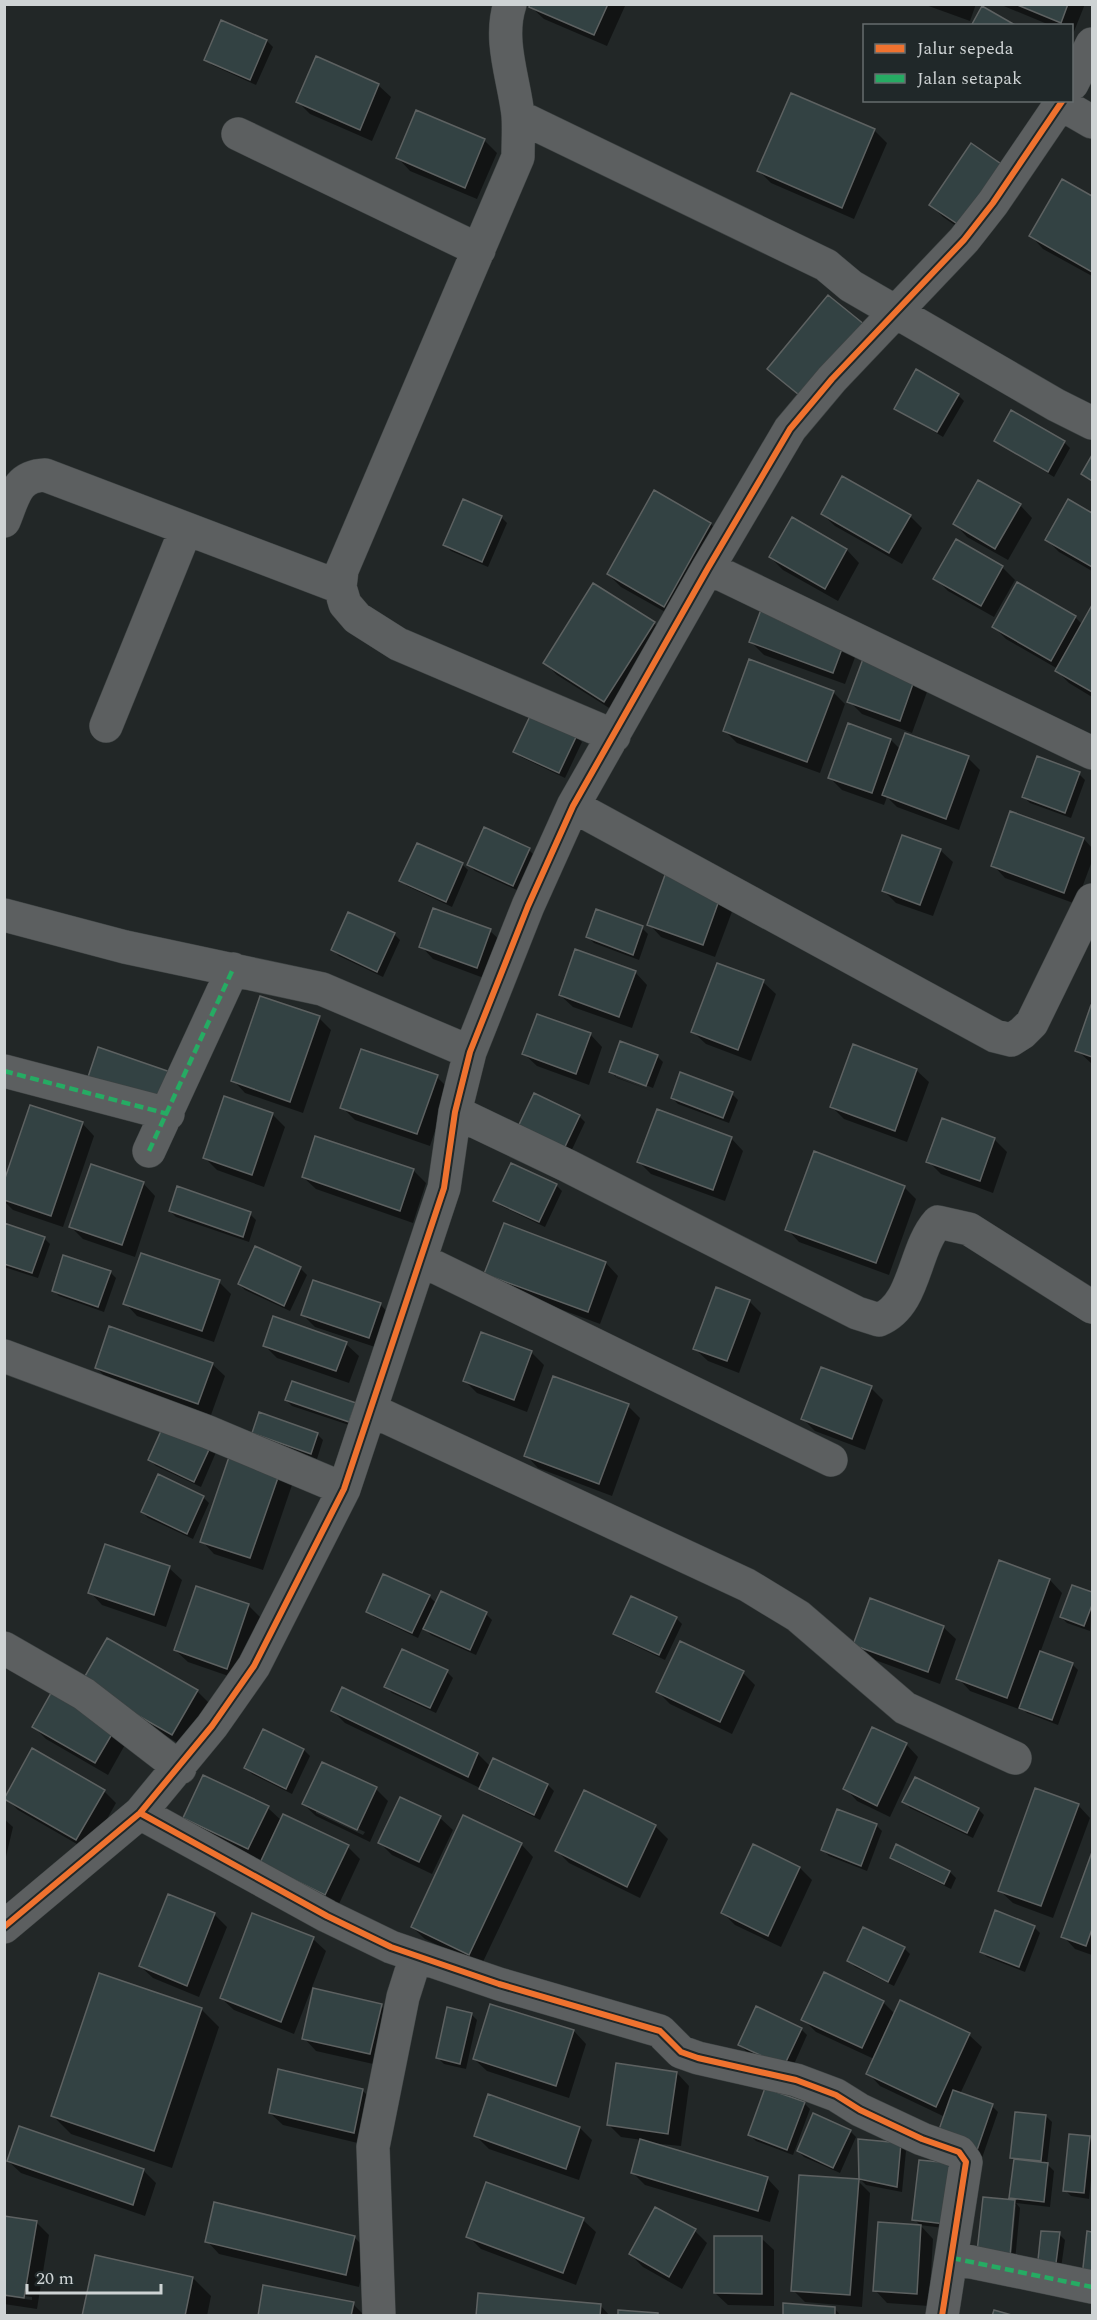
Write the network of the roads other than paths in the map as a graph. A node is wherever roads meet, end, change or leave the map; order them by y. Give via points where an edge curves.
1 (510, 4) edge
2 (1092, 44) edge
3 (1073, 81) edge
4 (1061, 102) edge
5 (1071, 102) edge
6 (518, 116) junction
7 (1092, 122) edge
8 (238, 134) dead end
9 (479, 250) junction
10 (895, 311) junction
11 (1092, 423) edge
12 (4, 521) edge
13 (186, 529) junction
14 (708, 568) junction
15 (340, 587) junction
16 (106, 726) dead end
17 (614, 736) junction
18 (1092, 753) edge
19 (573, 806) junction
20 (1092, 900) edge
21 (4, 915) edge
22 (233, 969) junction
23 (470, 1052) junction
24 (4, 1071) edge
25 (455, 1112) junction
26 (168, 1114) junction
27 (150, 1151) dead end
28 (421, 1260) junction
29 (1092, 1307) edge
30 (4, 1356) edge
31 (371, 1410) junction
32 (831, 1460) dead end
33 (344, 1488) junction
34 (4, 1648) edge
35 (1015, 1758) dead end
36 (180, 1768) junction
37 (140, 1813) junction
38 (4, 1927) edge
39 (416, 1956) junction
40 (952, 2258) junction
41 (1092, 2288) edge
42 (379, 2316) edge
43 (942, 2316) edge

1 - 6 street via 507,52
2 - 3 street
4 - 10 street via 964,240
5 - 7 street
6 - 9 street via 518,157
6 - 10 street via 826,265 851,286
8 - 9 street
9 - 15 street via 342,570
10 - 11 street
10 - 14 street via 790,429
12 - 13 street via 21,483 31,476 45,476
13 - 15 street
13 - 16 street
14 - 17 street
14 - 18 street
15 - 17 street via 345,604 357,618 398,644
17 - 19 street
19 - 20 street via 995,1036 1011,1040 1032,1023
19 - 23 street
21 - 22 street via 124,947
22 - 23 street via 322,989
22 - 26 street
23 - 25 street
24 - 26 street
25 - 28 street via 444,1188
25 - 29 street via 857,1313 879,1320 891,1315 902,1301 928,1233 938,1222 969,1229
26 - 27 street
28 - 31 street
28 - 32 street
30 - 33 street
31 - 33 street
31 - 35 street via 747,1585 798,1616 905,1708
33 - 36 street via 254,1666
34 - 36 street via 84,1694
36 - 37 street
37 - 38 street
37 - 39 street via 327,1916
39 - 40 street via 660,2031 675,2048 690,2055 796,2080 836,2095 922,2139 959,2152 966,2162
39 - 42 street via 403,1997 373,2147
40 - 41 street
40 - 43 street

